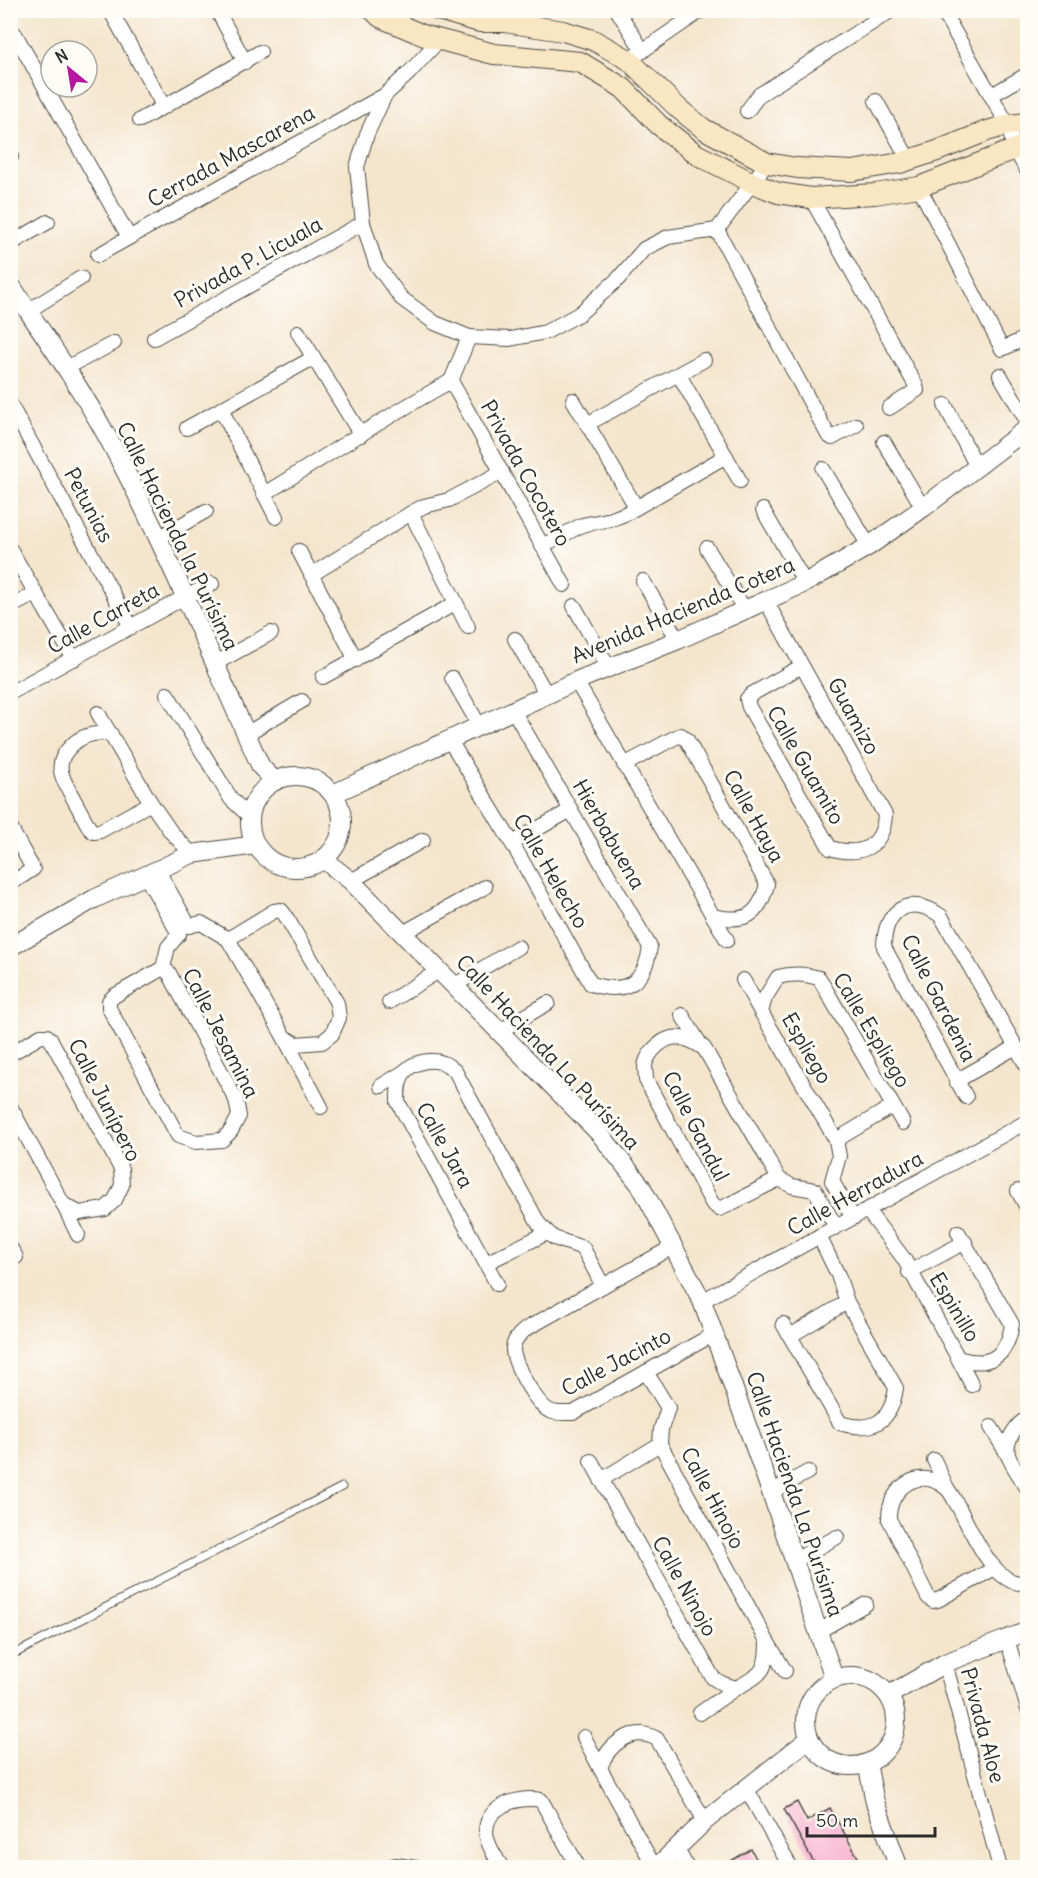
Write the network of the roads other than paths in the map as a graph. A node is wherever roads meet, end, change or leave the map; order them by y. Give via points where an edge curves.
1 (110, 10) edge
2 (217, 10) edge
3 (373, 10) edge
4 (438, 10) edge
5 (617, 10) edge
6 (702, 10) edge
7 (892, 10) edge
8 (945, 12) edge
9 (501, 16) edge
10 (15, 34) dead end
11 (439, 40) junction
12 (260, 52) dead end
13 (636, 55) junction
14 (245, 62) junction
15 (1028, 74) edge
16 (385, 95) junction
17 (992, 95) junction
18 (876, 101) dead end
19 (164, 107) junction
20 (747, 111) dead end
21 (140, 120) dead end
22 (1028, 123) edge
23 (1008, 125) junction
24 (1021, 146) edge
25 (909, 160) junction
26 (767, 163) junction
27 (1028, 172) edge
28 (753, 183) junction
29 (919, 187) junction
30 (811, 198) junction
31 (48, 222) dead end
32 (363, 222) junction
33 (717, 230) junction
34 (129, 237) junction
35 (10, 244) edge
36 (98, 255) dead end
37 (81, 278) dead end
38 (10, 284) edge
39 (28, 311) junction
40 (298, 332) dead end
41 (470, 337) junction
42 (1028, 337) edge
43 (154, 338) dead end
44 (114, 343) dead end
45 (313, 358) junction
46 (704, 360) dead end
47 (66, 369) junction
48 (679, 375) junction
49 (1000, 375) dead end
50 (451, 381) junction
51 (573, 400) dead end
52 (10, 404) edge
53 (945, 405) dead end
54 (889, 408) dead end
55 (220, 409) junction
56 (1028, 423) edge
57 (587, 424) junction
58 (856, 425) dead end
59 (187, 428) dead end
60 (1028, 428) edge
61 (362, 435) junction
62 (884, 442) dead end
63 (726, 456) junction
64 (977, 467) junction
65 (823, 469) dead end
66 (502, 472) junction
67 (740, 481) dead end
68 (264, 494) junction
69 (636, 507) junction
70 (923, 508) junction
71 (763, 510) dead end
72 (206, 511) dead end
73 (411, 513) junction
74 (276, 517) dead end
75 (158, 538) junction
76 (542, 546) junction
77 (869, 546) junction
78 (707, 548) dead end
79 (10, 549) edge
80 (299, 551) dead end
81 (311, 575) junction
82 (642, 581) dead end
83 (805, 583) junction
84 (212, 584) dead end
85 (564, 585) dead end
86 (35, 594) junction
87 (185, 597) junction
88 (766, 601) junction
89 (456, 603) junction
90 (574, 606) dead end
91 (10, 608) edge
92 (745, 610) junction
93 (131, 627) junction
94 (468, 627) dead end
95 (270, 633) dead end
96 (515, 639) dead end
97 (678, 640) junction
98 (74, 659) junction
99 (356, 660) junction
100 (214, 664) junction
101 (802, 666) junction
102 (609, 668) junction
103 (323, 677) dead end
104 (452, 678) dead end
105 (576, 681) junction
106 (10, 693) edge
107 (167, 694) dead end
108 (547, 695) junction
109 (302, 701) dead end
110 (513, 710) junction
111 (98, 713) dead end
112 (479, 725) junction
113 (111, 734) junction
114 (246, 734) junction
115 (449, 739) junction
116 (624, 765) junction
117 (275, 781) junction
118 (333, 794) junction
119 (151, 803) junction
120 (571, 810) junction
121 (250, 817) junction
122 (10, 827) edge
123 (423, 840) dead end
124 (512, 843) junction
125 (256, 845) junction
126 (867, 848) joint
127 (192, 854) junction
128 (323, 859) junction
129 (151, 872) junction
130 (351, 881) junction
131 (10, 884) edge
132 (484, 887) dead end
133 (713, 916) junction
134 (403, 933) junction
135 (228, 939) junction
136 (727, 940) dead end
137 (10, 947) edge
138 (518, 947) dead end
139 (163, 968) junction
140 (440, 970) junction
141 (778, 977) joint
142 (637, 980) joint
143 (743, 980) dead end
144 (454, 985) junction
145 (389, 1002) dead end
146 (548, 1003) dead end
147 (761, 1012) junction
148 (682, 1015) dead end
149 (500, 1031) junction
150 (284, 1037) junction
151 (1016, 1047) junction
152 (704, 1048) junction
153 (10, 1054) edge
154 (1028, 1068) edge
155 (404, 1072) junction
156 (956, 1081) junction
157 (381, 1086) dead end
158 (966, 1097) dead end
159 (10, 1106) edge
160 (893, 1106) junction
161 (321, 1107) dead end
162 (1028, 1121) edge
163 (903, 1123) dead end
164 (836, 1140) junction
165 (779, 1179) junction
166 (1018, 1191) dead end
167 (63, 1204) junction
168 (1027, 1206) edge
169 (867, 1210) junction
170 (853, 1218) junction
171 (836, 1227) junction
172 (548, 1233) junction
173 (78, 1235) dead end
174 (819, 1236) junction
175 (674, 1246) junction
176 (486, 1263) junction
177 (909, 1272) junction
178 (497, 1284) dead end
179 (603, 1286) junction
180 (702, 1301) junction
181 (847, 1302) junction
182 (714, 1334) junction
183 (958, 1358) junction
184 (646, 1372) junction
185 (972, 1385) dead end
186 (896, 1388) junction
187 (905, 1405) dead end
188 (1028, 1418) edge
189 (991, 1427) dead end
190 (660, 1444) junction
191 (1008, 1455) junction
192 (934, 1460) dead end
193 (591, 1461) dead end
194 (808, 1472) dead end
195 (601, 1480) junction
196 (342, 1487) dead end
197 (947, 1488) junction
198 (1028, 1489) edge
199 (771, 1491) junction
200 (837, 1537) dead end
201 (795, 1560) junction
202 (993, 1569) junction
203 (1028, 1582) edge
204 (866, 1604) dead end
205 (819, 1631) junction
206 (1028, 1631) edge
207 (1007, 1640) junction
208 (767, 1641) junction
209 (10, 1656) edge
210 (945, 1663) junction
211 (785, 1671) dead end
212 (834, 1678) junction
213 (736, 1688) junction
214 (890, 1695) junction
215 (1028, 1709) edge
216 (700, 1713) dead end
217 (584, 1737) dead end
218 (809, 1740) junction
219 (867, 1763) junction
220 (600, 1767) junction
221 (746, 1788) junction
222 (705, 1821) junction
223 (676, 1848) junction
224 (386, 1868) edge
225 (416, 1868) edge
226 (502, 1868) edge
227 (579, 1868) edge
228 (655, 1868) edge
229 (687, 1868) edge
230 (790, 1868) edge
231 (899, 1868) edge
232 (999, 1868) edge

1 - 19 street
2 - 14 street
3 - 11 main road via 380,17
4 - 9 main road via 479,22
5 - 13 street
6 - 13 street
7 - 20 street via 759,95
8 - 17 street
9 - 13 main road
10 - 34 street
11 - 16 street
11 - 28 main road via 494,54 580,62 623,88 659,125 696,154
12 - 14 street
13 - 26 main road via 680,108 704,129
14 - 19 street
15 - 17 street
16 - 32 street via 357,167
16 - 34 street, Cerrada Mascarena
17 - 23 street
18 - 25 street
19 - 21 street
22 - 23 main road
23 - 24 street
23 - 25 main road
24 - 27 street
24 - 29 main road
25 - 26 main road via 852,171
26 - 28 street
28 - 30 main road via 778,193
28 - 33 street
29 - 30 main road
29 - 42 street via 1002,349
30 - 54 street via 917,390
31 - 35 street
32 - 41 street via 376,264 401,298 435,323
32 - 43 street, Privada P. Licuala
33 - 41 street via 668,237 644,249 579,314 546,332 510,339
33 - 58 street via 832,438
34 - 36 street, Cerrada Mascarena
37 - 39 street
38 - 39 street, Calle Hacienda la Purísima
39 - 47 street, Calle Hacienda la Purísima
40 - 45 street
41 - 50 street
44 - 47 street
45 - 55 street
45 - 61 street
46 - 48 street
47 - 75 street, Calle Hacienda la Purísima via 107,436
48 - 57 street
48 - 63 street
49 - 56 street
50 - 61 street
50 - 66 street, Privada Cocotero
51 - 57 street
52 - 93 street, Petunias
53 - 64 street
55 - 59 street
55 - 68 street
57 - 69 street
60 - 64 street, Avenida Hacienda Cotera
61 - 68 street
62 - 70 street
63 - 67 street
63 - 69 street
64 - 70 street, Avenida Hacienda Cotera
65 - 77 street
66 - 73 street via 455,497
66 - 76 street, Privada Cocotero
68 - 74 street
69 - 76 street via 612,519 582,525
70 - 77 street, Avenida Hacienda Cotera
71 - 83 street
72 - 75 street
73 - 81 street
73 - 89 street
75 - 87 street, Calle Hacienda la Purísima
76 - 85 street, Privada Cocotero
77 - 83 street, Avenida Hacienda Cotera
78 - 92 street
79 - 86 street
80 - 81 street
81 - 99 street
82 - 97 street
83 - 88 street, Avenida Hacienda Cotera
84 - 87 street, Calle Carreta
86 - 91 street
86 - 98 street
87 - 93 street, Calle Carreta
87 - 100 street, Calle Hacienda la Purísima
88 - 92 street, Avenida Hacienda Cotera
88 - 101 street, Guamizo
89 - 94 street
89 - 99 street
90 - 102 street
92 - 97 street, Avenida Hacienda Cotera
93 - 98 street, Calle Carreta
95 - 100 street
96 - 108 street
97 - 102 street, Avenida Hacienda Cotera
98 - 106 street, Calle Carreta
99 - 103 street
100 - 114 street, Calle Hacienda la Purísima
101 - 126 street, Guamizo via 885,815 879,839
101 - 126 street, Calle Guamito via 752,694 747,699 749,707 830,848 842,852
102 - 105 street, Avenida Hacienda Cotera
104 - 112 street
105 - 108 street, Avenida Hacienda Cotera
105 - 116 street
107 - 121 street via 231,799
108 - 110 street, Avenida Hacienda Cotera
109 - 114 street
110 - 112 street, Avenida Hacienda Cotera
110 - 120 street, Hierbabuena
111 - 113 street
112 - 115 street, Avenida Hacienda Cotera
113 - 119 street
113 - 119 street via 78,740 60,763 61,776 90,829 100,831
114 - 117 street, Calle Hacienda la Purísima via 261,767
115 - 118 street, Avenida Hacienda Cotera
115 - 124 street, Calle Helecho
116 - 133 street
116 - 133 street, Calle Haya via 681,735 687,740 767,884 763,901 748,916
117 - 118 street via 290,776 306,777
117 - 121 street via 254,802
118 - 128 street via 340,807 342,829 334,849
119 - 127 street
120 - 124 street
120 - 142 street, Hierbabuena via 650,947 648,962
121 - 125 street
122 - 131 street via 33,869
123 - 130 street
124 - 142 street, Calle Helecho via 591,984 620,988
125 - 127 street
125 - 128 street via 274,863 286,867 299,868
127 - 129 street
128 - 130 street, Calle Hacienda La Purísima
129 - 135 street via 189,926 201,923
129 - 137 street
129 - 139 street, Calle Jesamina via 179,934 168,947
130 - 134 street, Calle Hacienda La Purísima
132 - 134 street
133 - 136 street
134 - 140 street, Calle Hacienda La Purísima
135 - 150 street
135 - 150 street via 280,910 337,1003 339,1018 332,1034 322,1042 296,1044
138 - 144 street
139 - 139 street, Calle Jesamina via 236,1100 240,1116 222,1140 196,1142 178,1136 109,1008 114,996
140 - 144 street, Calle Hacienda La Purísima
140 - 145 street
141 - 147 street, Espliego
141 - 160 street, Calle Espliego via 793,973 819,978
143 - 147 street
144 - 149 street, Calle Hacienda La Purísima
146 - 149 street
147 - 164 street, Espliego
148 - 152 street, Calle Gandul
149 - 175 street, Calle Hacienda La Purísima via 600,1134 641,1186
150 - 161 street
151 - 154 street
151 - 156 street, Calle Gardenia
151 - 156 street, Calle Gardenia via 941,916 919,906 901,908 888,921 884,946
152 - 165 street, Calle Gandul
152 - 165 street, Calle Gandul via 679,1037 663,1041 645,1065 652,1093 712,1203 719,1209
153 - 167 street, Calle Junípero via 41,1036 51,1040 121,1169 122,1185 105,1209 79,1212
155 - 157 street
155 - 172 street via 429,1060 442,1062 455,1071 539,1224
155 - 176 street, Calle Jara via 397,1089 398,1102
156 - 158 street
159 - 167 street
160 - 163 street
160 - 164 street
162 - 169 street, Calle Herradura
164 - 170 street via 838,1156 832,1181
165 - 171 street via 815,1190
166 - 168 street
167 - 173 street
169 - 170 street, Calle Herradura
169 - 177 street, Espinillo
170 - 171 street, Calle Herradura
171 - 174 street, Calle Herradura
172 - 176 street
172 - 179 street via 583,1248
174 - 180 street, Calle Herradura
174 - 181 street
175 - 179 street, Calle Jacinto
175 - 180 street, Calle Hacienda La Purísima
176 - 178 street, Calle Jara
177 - 183 street, Espinillo
177 - 183 street, Espinillo via 962,1237 1012,1324 1010,1338 1000,1354 984,1362
179 - 184 street, Calle Jacinto via 516,1338 513,1349 522,1373 540,1404 561,1414 573,1413
180 - 182 street, Calle Hacienda La Purísima
181 - 186 street
181 - 186 street via 787,1330 840,1423 867,1427 883,1419 894,1402
182 - 184 street, Calle Jacinto
182 - 199 street, Calle Hacienda La Purísima
183 - 185 street
184 - 190 street, Calle Hinojo via 668,1408
186 - 187 street
188 - 191 street via 1012,1434
189 - 191 street
190 - 195 street
190 - 208 street, Calle Hinojo
191 - 198 street
192 - 197 street
193 - 195 street, Calle Ninojo
194 - 199 street
195 - 213 street, Calle Ninojo via 713,1678
196 - 209 lane
197 - 202 street
197 - 202 street via 930,1480 909,1482 897,1491 888,1509 889,1519 928,1597 938,1600
199 - 201 street, Calle Hacienda La Purísima
200 - 201 street
201 - 205 street, Calle Hacienda La Purísima
202 - 203 street via 1017,1584
204 - 205 street
205 - 212 street, Calle Hacienda La Purísima
206 - 207 street
207 - 210 street
207 - 215 street
208 - 211 street, Calle Hinojo
208 - 213 street via 767,1660 760,1674
210 - 214 street
210 - 232 street, Privada Aloe
212 - 214 street via 865,1677
212 - 218 street via 819,1688 809,1703 805,1722
213 - 216 street
214 - 219 street via 897,1721 895,1734 880,1757
217 - 220 street
218 - 219 street via 819,1754 834,1763
218 - 221 street
219 - 231 street via 875,1802
220 - 222 street via 611,1747 628,1737 647,1733 657,1739
220 - 228 street
221 - 222 street
221 - 230 street
222 - 223 street
223 - 228 street
223 - 229 street
224 - 225 street
226 - 227 street via 487,1840 486,1824 503,1805 531,1798 541,1800

